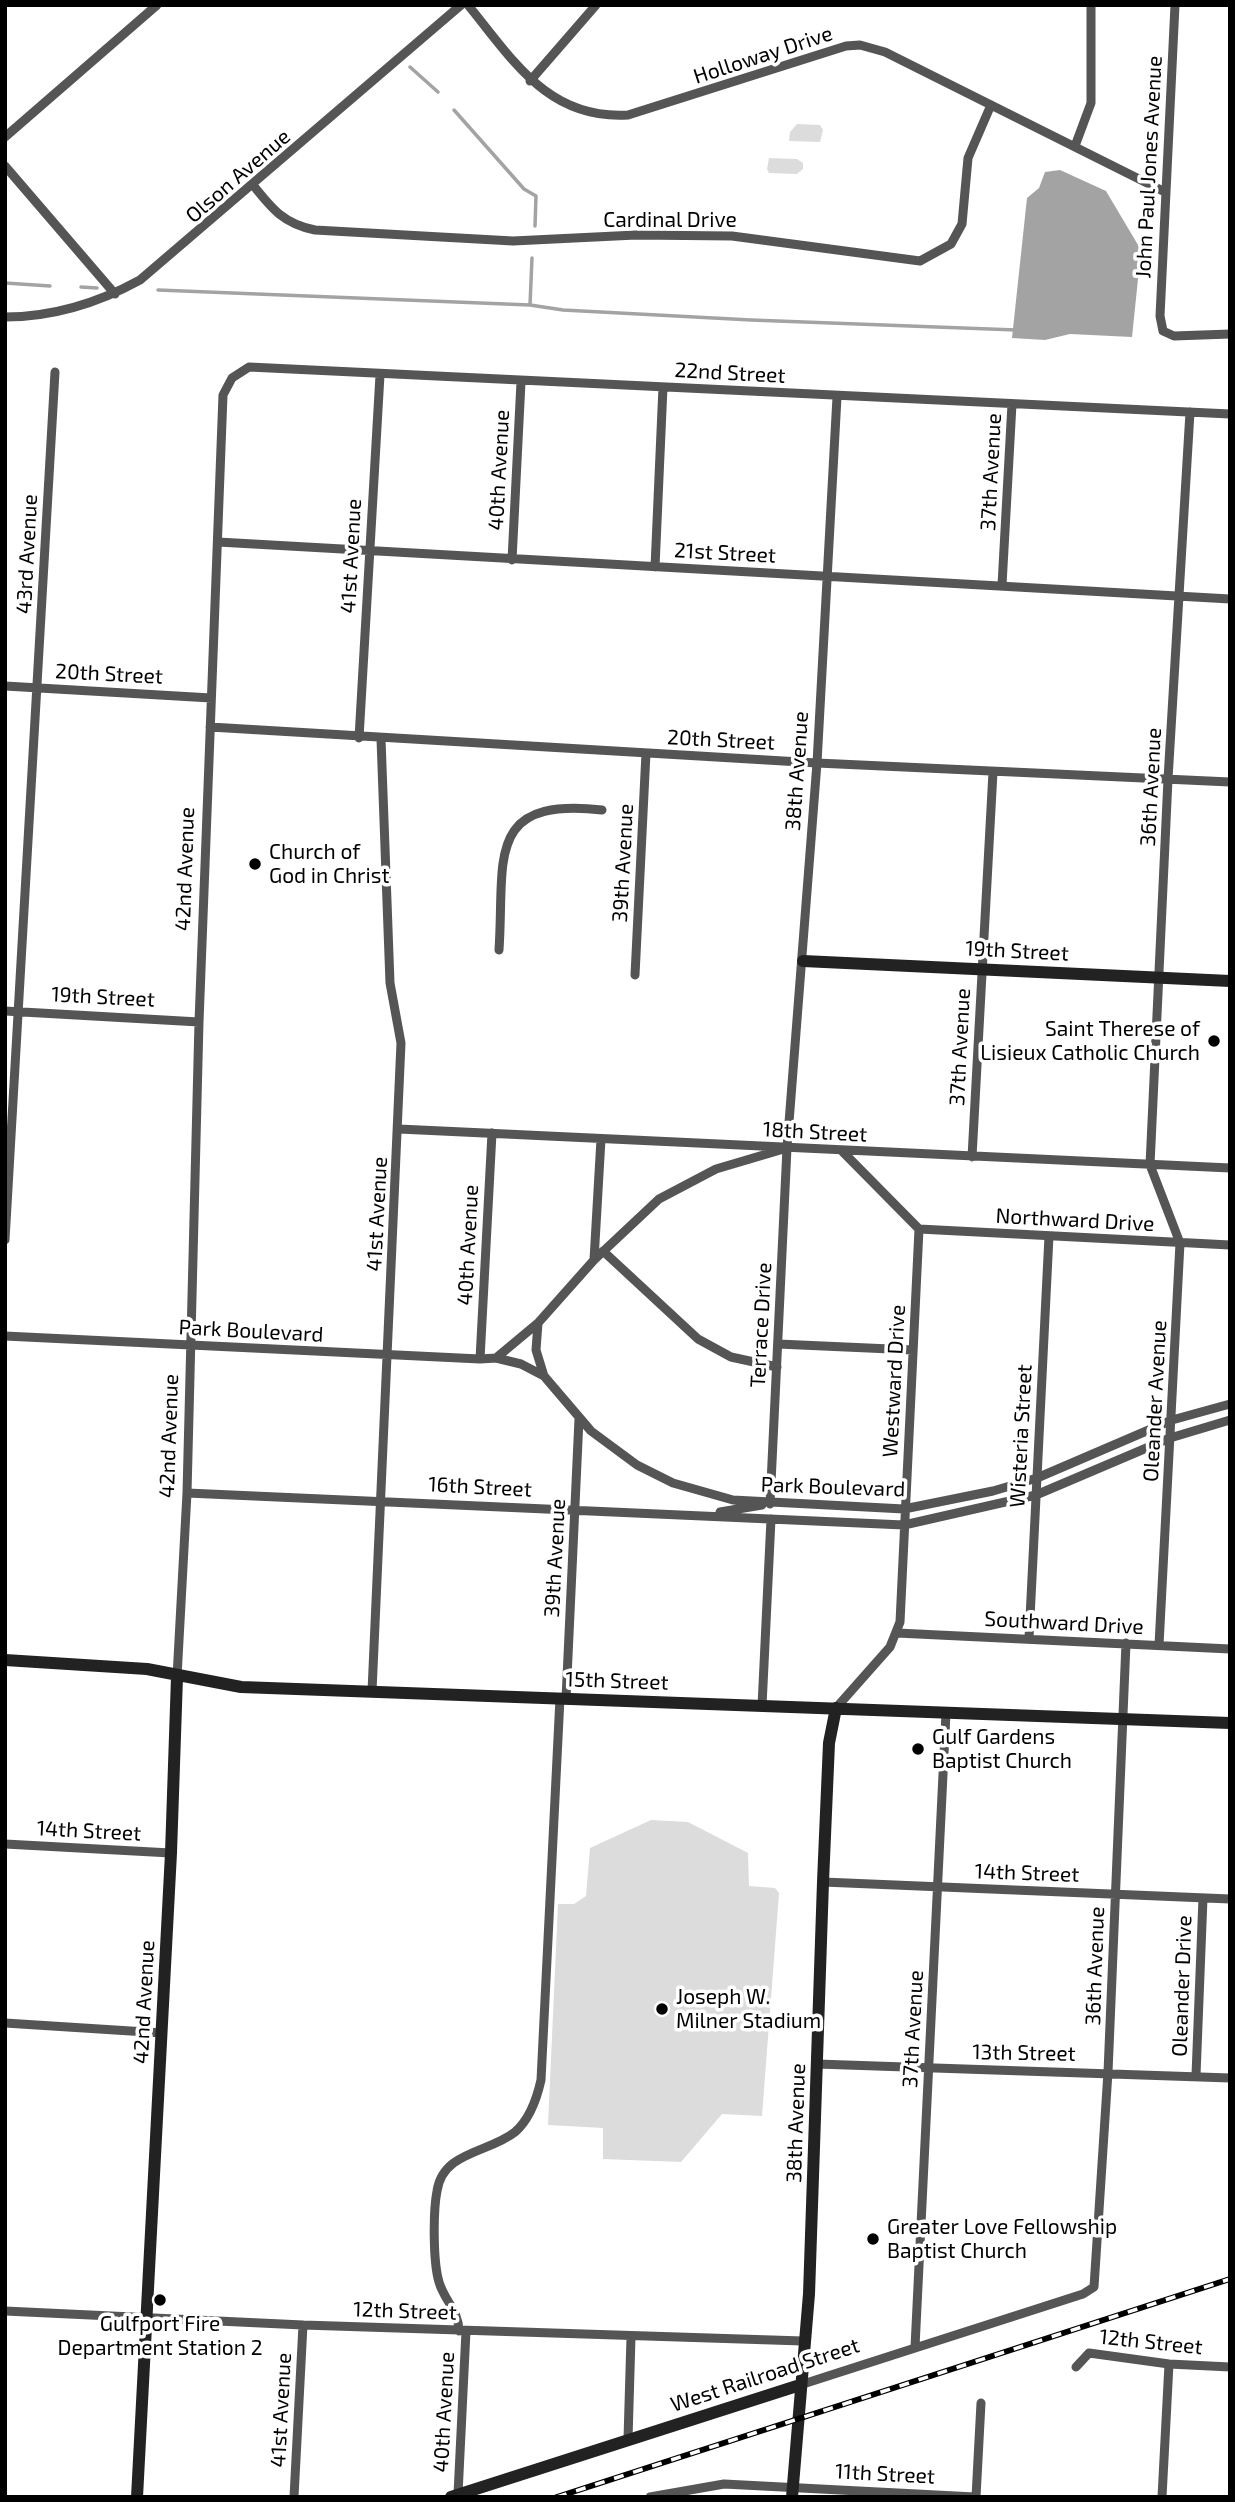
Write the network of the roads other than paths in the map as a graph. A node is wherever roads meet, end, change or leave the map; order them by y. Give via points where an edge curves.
1 (157, 5) edge
2 (461, 5) edge
3 (468, 5) edge
4 (596, 5) edge
5 (1091, 5) edge
6 (1175, 5) edge
7 (530, 81) junction
8 (991, 104) junction
9 (5, 137) edge
10 (1075, 146) junction
11 (5, 166) edge
12 (253, 185) junction
13 (1165, 192) junction
14 (115, 294) junction
15 (7, 318) edge
16 (1230, 334) edge
17 (55, 372) dead end
18 (380, 375) junction
19 (232, 378) joint
20 (521, 382) junction
21 (663, 387) junction
22 (837, 397) junction
23 (1012, 404) junction
24 (1191, 412) junction
25 (1230, 414) edge
26 (218, 542) junction
27 (368, 553) junction
28 (512, 560) junction
29 (655, 567) junction
30 (827, 576) junction
31 (1002, 585) junction
32 (1180, 596) junction
33 (1230, 599) edge
34 (5, 686) edge
35 (38, 688) junction
36 (211, 698) junction
37 (210, 727) junction
38 (359, 738) junction
39 (381, 739) junction
40 (646, 753) junction
41 (817, 763) junction
42 (993, 772) junction
43 (1168, 779) junction
44 (1230, 782) edge
45 (602, 810) dead end
46 (499, 950) dead end
47 (803, 961) junction
48 (982, 969) junction
49 (635, 975) dead end
50 (1160, 977) junction
51 (1230, 981) edge
52 (5, 1011) edge
53 (19, 1012) junction
54 (199, 1022) junction
55 (399, 1129) junction
56 (492, 1133) junction
57 (601, 1139) junction
58 (787, 1148) junction
59 (841, 1150) junction
60 (972, 1157) junction
61 (1150, 1165) junction
62 (1230, 1168) edge
63 (919, 1229) junction
64 (1049, 1236) junction
65 (5, 1240) edge
66 (1180, 1243) junction
67 (1230, 1245) edge
68 (603, 1251) junction
69 (594, 1260) junction
70 (538, 1322) junction
71 (5, 1336) edge
72 (778, 1343) junction
73 (191, 1346) junction
74 (913, 1350) junction
75 (388, 1357) junction
76 (496, 1358) junction
77 (480, 1359) junction
78 (777, 1367) junction
79 (544, 1376) junction
80 (1230, 1404) edge
81 (579, 1419) junction
82 (1171, 1420) junction
83 (1230, 1420) edge
84 (1170, 1438) junction
85 (1037, 1478) junction
86 (187, 1493) junction
87 (1036, 1494) junction
88 (381, 1500) junction
89 (770, 1504) junction
90 (575, 1509) junction
91 (904, 1509) junction
92 (696, 1515) junction
93 (771, 1519) junction
94 (904, 1525) junction
95 (897, 1633) junction
96 (1029, 1638) junction
97 (1126, 1643) junction
98 (1159, 1645) junction
99 (1230, 1649) edge
100 (5, 1660) edge
101 (177, 1677) junction
102 (372, 1691) junction
103 (563, 1699) junction
104 (762, 1706) junction
105 (836, 1708) junction
106 (946, 1713) junction
107 (1123, 1718) junction
108 (1230, 1723) edge
109 (5, 1844) edge
110 (171, 1853) junction
111 (823, 1882) junction
112 (937, 1887) junction
113 (1115, 1895) junction
114 (1203, 1898) junction
115 (1230, 1899) edge
116 (5, 2023) edge
117 (162, 2033) junction
118 (817, 2064) junction
119 (928, 2068) junction
120 (1108, 2072) junction
121 (1196, 2075) junction
122 (1230, 2078) edge
123 (1091, 2290) joint
124 (5, 2311) edge
125 (146, 2318) junction
126 (303, 2325) junction
127 (462, 2331) junction
128 (631, 2337) junction
129 (803, 2341) junction
130 (915, 2347) junction
131 (1169, 2364) junction
132 (1076, 2367) dead end
133 (1230, 2367) edge
134 (800, 2385) junction
135 (981, 2403) dead end
136 (628, 2439) junction
137 (792, 2492) edge
138 (454, 2496) edge
139 (137, 2497) edge
140 (294, 2497) edge
141 (650, 2497) edge
142 (975, 2497) edge
143 (1162, 2497) edge

1 - 9 street
2 - 12 street, Olson Avenue
3 - 7 street, Holloway Drive
4 - 7 street
5 - 10 street via 1091,103
6 - 13 street, John Paul Jones Avenue
7 - 8 street, Holloway Drive via 544,93 585,111 607,117 628,115 860,45 885,52
8 - 10 street, Holloway Drive
8 - 12 street, Cardinal Drive via 968,158 962,224 951,244 920,261 732,236 636,235 523,242 315,230 287,222
10 - 13 street, Holloway Drive
11 - 14 street
12 - 14 street, Olson Avenue via 172,256
13 - 16 street, John Paul Jones Avenue via 1163,331 1174,336
14 - 15 street, Olson Avenue via 60,312
17 - 35 street, 43rd Avenue
18 - 19 street, 22nd Street via 248,367
18 - 20 street, 22nd Street
18 - 27 street, 41st Avenue
19 - 26 street, 42nd Avenue via 223,395
20 - 21 street, 22nd Street
20 - 28 street, 40th Avenue
21 - 22 street, 22nd Street
21 - 29 street
22 - 23 street, 22nd Street
22 - 30 street, 38th Avenue
23 - 24 street, 22nd Street
23 - 31 street, 37th Avenue
24 - 25 street, 22nd Street
24 - 32 street, 36th Avenue
26 - 27 street, 21st Street
26 - 36 street, 42nd Avenue
27 - 28 street, 21st Street
27 - 38 street, 41st Avenue
28 - 29 street, 21st Street
29 - 30 street, 21st Street
30 - 31 street, 21st Street
30 - 41 street, 38th Avenue
31 - 32 street, 21st Street
32 - 33 street, 21st Street
32 - 43 street, 36th Avenue
34 - 35 street, 20th Street
35 - 36 street, 20th Street
35 - 53 street, 43rd Avenue
36 - 37 street, 42nd Avenue
37 - 38 street, 20th Street
37 - 54 street, 42nd Avenue
38 - 39 street, 20th Street
39 - 40 street, 20th Street
39 - 55 street, 41st Avenue via 389,956 401,1043
40 - 41 street, 20th Street
40 - 49 street, 39th Avenue
41 - 42 street, 20th Street
41 - 47 street, 38th Avenue
42 - 43 street, 20th Street
42 - 48 street, 37th Avenue
43 - 44 street, 20th Street
43 - 50 street, 36th Avenue
45 - 46 street via 554,807 519,823 506,843
47 - 48 street, 19th Street
47 - 58 street, 38th Avenue
48 - 50 street, 19th Street
48 - 60 street, 37th Avenue
50 - 51 street, 19th Street
50 - 61 street, 36th Avenue
52 - 53 street, 19th Street
53 - 54 street, 19th Street
53 - 65 street, 43rd Avenue
54 - 73 street, 42nd Avenue
55 - 56 street, 18th Street
55 - 75 street, 41st Avenue
56 - 57 street, 18th Street
56 - 77 street, 40th Avenue
57 - 58 street, 18th Street
57 - 69 street
58 - 59 street, 18th Street
58 - 68 street via 680,1185
58 - 72 street, Terrace Drive
59 - 60 street, 18th Street
59 - 63 street
60 - 61 street, 18th Street
61 - 62 street, 18th Street
61 - 66 street, Oleander Avenue
63 - 64 street, Northward Drive
63 - 74 street, Westward Drive
64 - 66 street, Northward Drive
64 - 85 street, Wisteria Street
66 - 67 street, Northward Drive
66 - 82 street, Oleander Avenue
68 - 69 street
68 - 78 street via 698,1339 731,1357
69 - 70 street
70 - 76 street
70 - 79 street, Park Boulevard via 536,1350
71 - 73 street, Park Boulevard
72 - 74 street
72 - 78 street, Terrace Drive
73 - 75 street, Park Boulevard
73 - 86 street, 42nd Avenue
74 - 91 street, Westward Drive
75 - 77 street, Park Boulevard
75 - 88 street, 41st Avenue
76 - 77 street, Park Boulevard
76 - 79 street, Park Boulevard
78 - 89 street, Terrace Drive
79 - 81 street, Park Boulevard
80 - 82 street, Park Boulevard
81 - 89 street, Park Boulevard via 653,1475 733,1500
81 - 90 street, 39th Avenue
82 - 84 street, Oleander Avenue
82 - 85 street, Park Boulevard
83 - 84 street, Park Boulevard
84 - 87 street, Park Boulevard
84 - 98 street, Oleander Avenue
85 - 87 street, Wisteria Street
85 - 91 street, Park Boulevard
86 - 88 street, 16th Street
86 - 101 street, 42nd Avenue
87 - 94 street, Park Boulevard
87 - 96 street, Wisteria Street
88 - 90 street, 16th Street
88 - 102 street, 41st Avenue
89 - 91 street, Park Boulevard
89 - 92 street
90 - 92 street, 16th Street
90 - 103 street, 39th Avenue
91 - 94 street, Westward Drive
92 - 93 street, 16th Street
93 - 94 street, Park Boulevard
93 - 104 street
94 - 95 street, Westward Drive
95 - 96 street, Southward Drive
95 - 105 street
96 - 97 street, Southward Drive
97 - 98 street, Southward Drive
97 - 107 street, 36th Avenue
98 - 99 street, Southward Drive
100 - 101 street, 15th Street via 147,1669
101 - 102 street, 15th Street via 241,1687
101 - 110 street, 42nd Avenue
102 - 103 street, 15th Street
103 - 104 street, 15th Street
103 - 127 street, 39th Avenue via 543,2064 537,2095 516,2131 458,2159 443,2175 436,2192 437,2274
104 - 105 street, 15th Street
105 - 106 street, 15th Street
105 - 111 street, 38th Avenue via 829,1744
106 - 107 street, 15th Street
106 - 112 street, 37th Avenue
107 - 108 street, 15th Street
107 - 113 street, 36th Avenue
109 - 110 street, 14th Street
110 - 117 street, 42nd Avenue
111 - 112 street, 14th Street
111 - 118 street, 38th Avenue
112 - 113 street, 14th Street
112 - 119 street, 37th Avenue
113 - 114 street, 14th Street
113 - 120 street, 36th Avenue
114 - 115 street, 14th Street
114 - 121 street, Oleander Drive
116 - 117 street
117 - 125 street, 42nd Avenue
118 - 119 street, 13th Street
118 - 129 street, 38th Avenue
119 - 120 street, 13th Street
119 - 130 street, 37th Avenue
120 - 121 street, 13th Street
120 - 123 street, 36th Avenue
121 - 122 street, 13th Street
123 - 130 street, West Railroad Street
124 - 125 street, 12th Street
125 - 126 street, 12th Street
125 - 139 street, 42nd Avenue
126 - 127 street, 12th Street
126 - 140 street, 41st Avenue
127 - 128 street, 12th Street
127 - 138 street, 40th Avenue
128 - 129 street, 12th Street
128 - 136 street
129 - 134 street, 38th Avenue
130 - 134 street, West Railroad Street
131 - 132 street, 12th Street via 1089,2353
131 - 133 street, 12th Street
131 - 143 street
134 - 136 street, West Railroad Street
134 - 137 street, 38th Avenue
135 - 142 street
136 - 138 street, West Railroad Street
137 - 141 street via 724,2484
137 - 142 street, 11th Street

